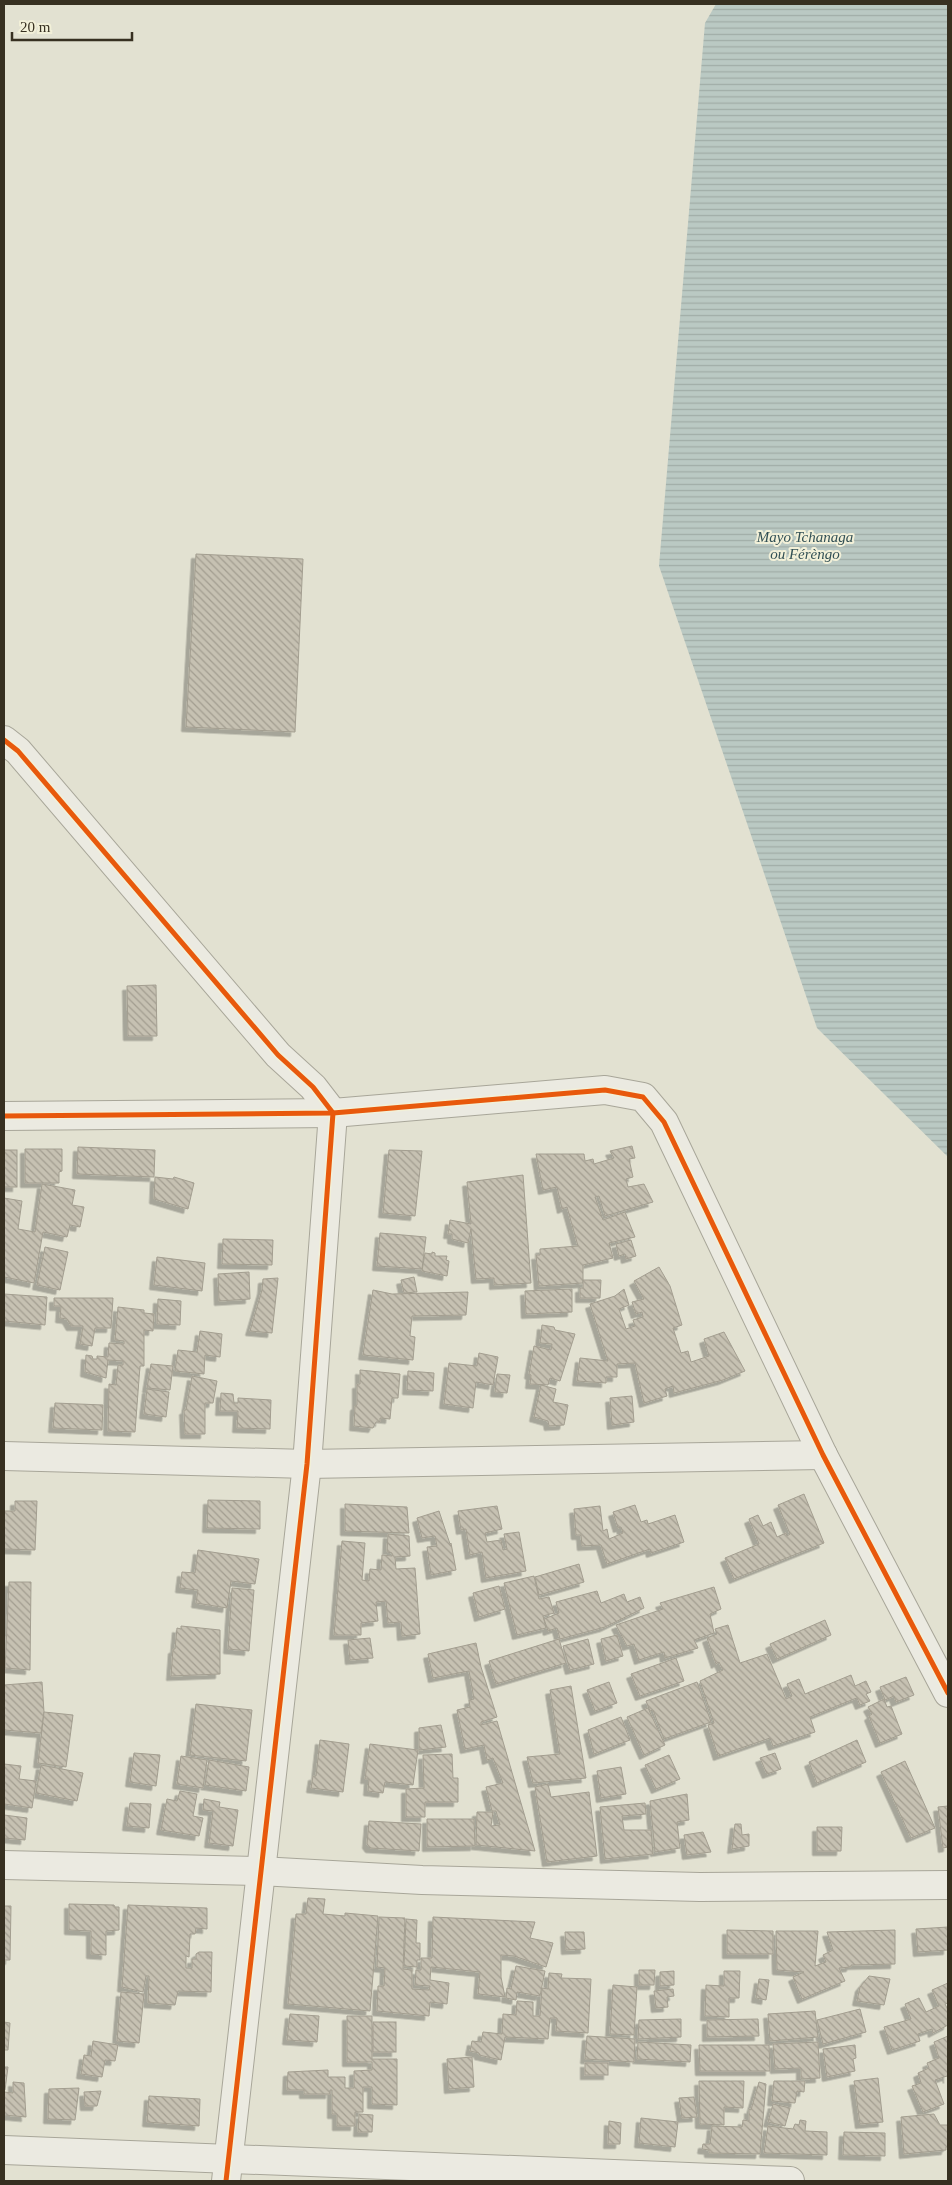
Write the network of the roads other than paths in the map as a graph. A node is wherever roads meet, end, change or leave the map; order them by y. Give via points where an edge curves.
1 (4, 740) edge
2 (333, 1114) junction
3 (4, 1116) edge
4 (822, 1455) junction
5 (4, 1456) edge
6 (308, 1464) junction
7 (948, 1693) edge
8 (4, 1864) edge
9 (260, 1871) junction
10 (948, 1885) edge
11 (4, 2150) edge
12 (227, 2171) edge
13 (790, 2181) edge

1 - 2 street via 18,751
2 - 3 street
2 - 4 street via 605,1090 643,1097 664,1122
2 - 6 street
4 - 6 street
4 - 7 street
5 - 6 street
6 - 9 street
8 - 9 street
9 - 10 street via 422,1880 700,1887
9 - 12 street
11 - 12 street
12 - 13 street

